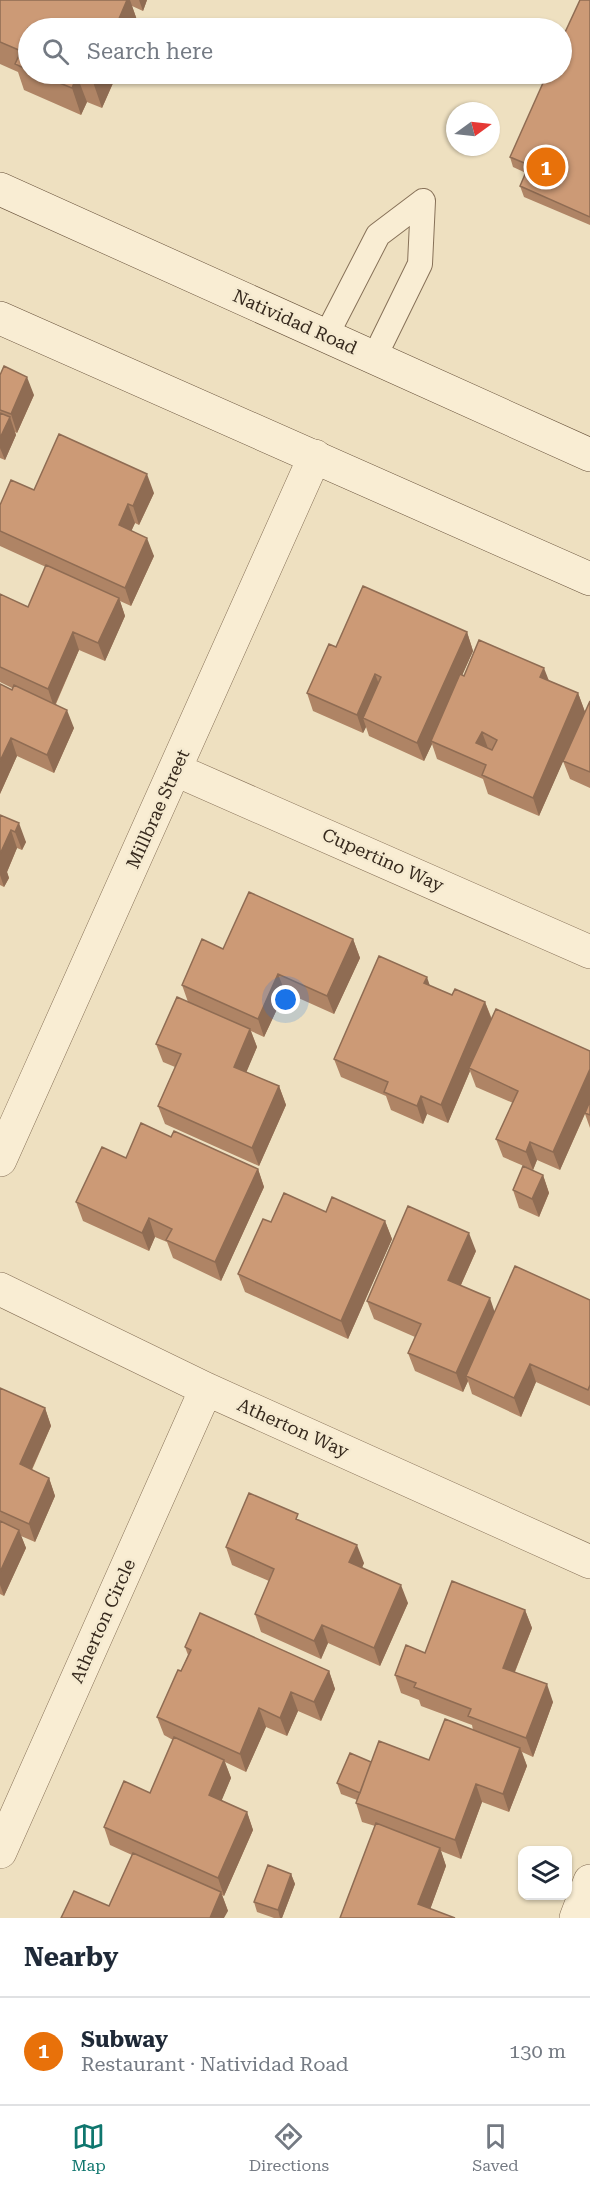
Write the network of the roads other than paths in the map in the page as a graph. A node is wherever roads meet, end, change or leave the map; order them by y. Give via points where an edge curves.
1 (0, 189) edge
2 (0, 318) edge
3 (326, 336) junction
4 (374, 358) junction
5 (590, 455) edge
6 (315, 456) junction
7 (590, 579) edge
8 (176, 770) junction
9 (590, 952) edge
10 (0, 1160) edge
11 (0, 1288) edge
12 (206, 1389) junction
13 (590, 1562) edge
14 (0, 1852) edge
15 (590, 1881) edge
16 (576, 1918) edge

1 - 3 street, Natividad Road
2 - 6 street
3 - 4 street, Natividad Road
3 - 4 lane via 378,235 423,201 420,264
4 - 5 street, Natividad Road
6 - 7 street
6 - 8 street, Millbrae Street
8 - 9 street, Cupertino Way
8 - 10 street, Millbrae Street
11 - 12 street, Atherton Way
12 - 13 street, Atherton Way
12 - 14 street, Atherton Circle
15 - 16 street

